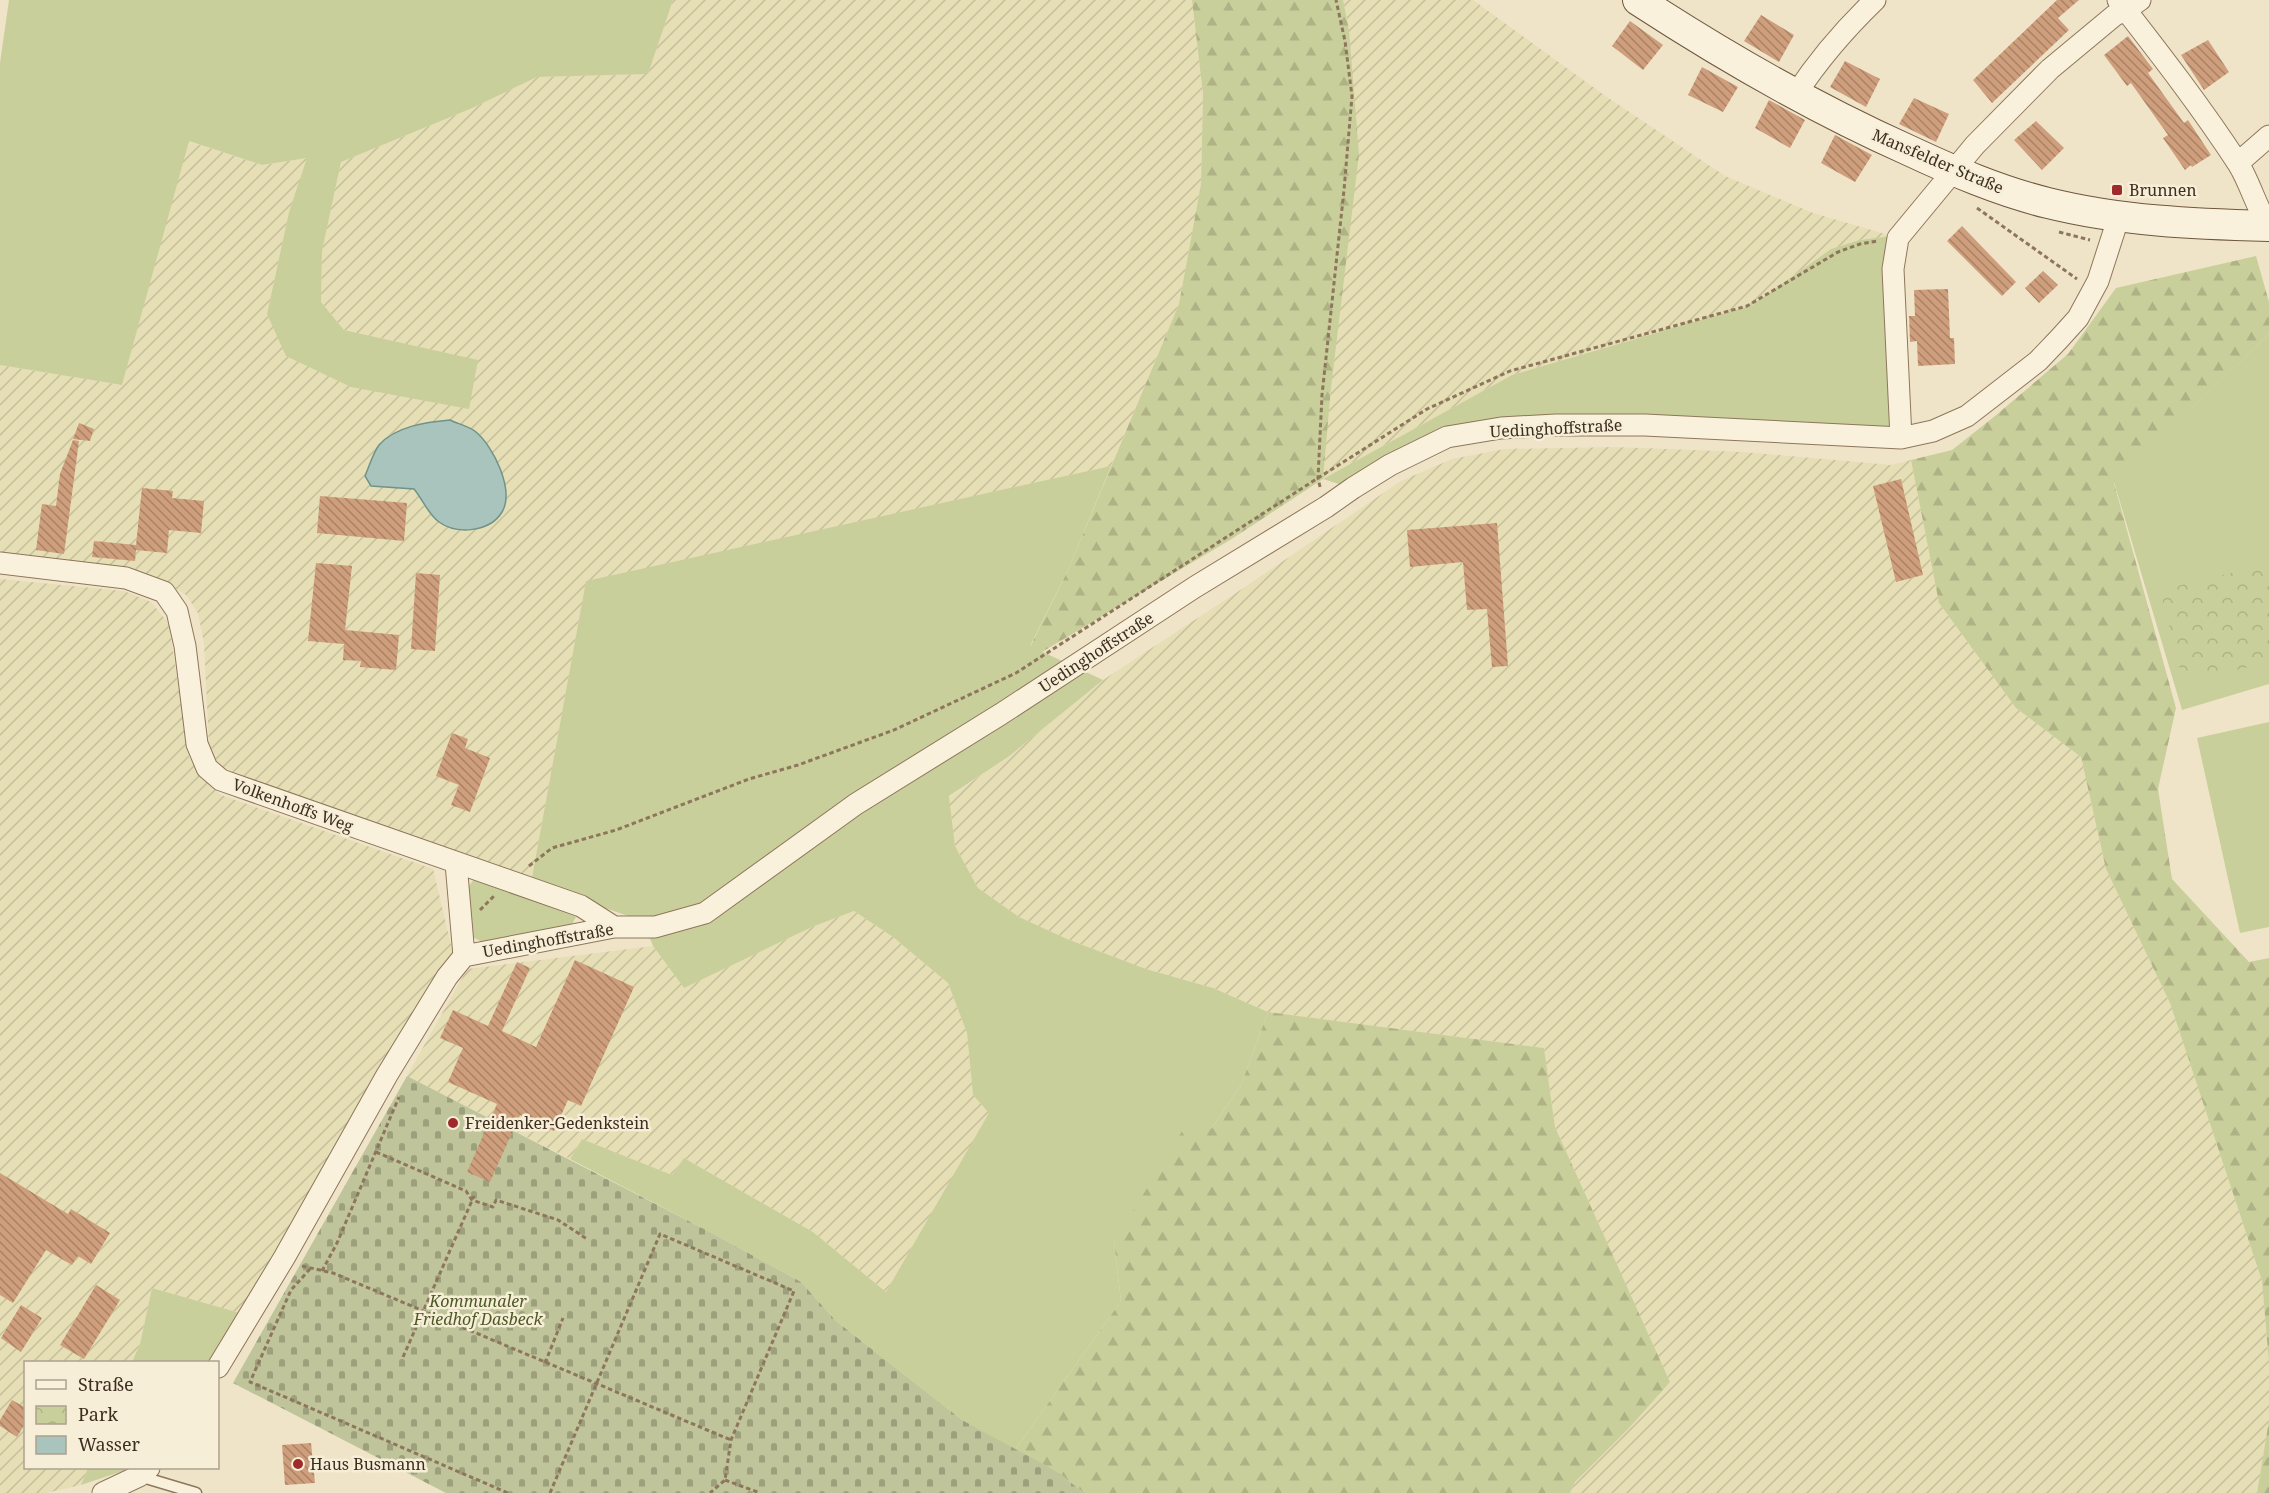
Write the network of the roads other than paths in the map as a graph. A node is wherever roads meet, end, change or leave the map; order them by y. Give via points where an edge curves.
1 (1638, 0) edge
2 (1875, 0) edge
3 (2128, 3) edge
4 (1796, 94) junction
5 (2269, 136) edge
6 (2238, 164) junction
7 (1954, 171) junction
8 (2119, 216) junction
9 (2269, 226) edge
10 (1900, 438) junction
11 (0, 563) edge
12 (456, 863) junction
13 (614, 927) junction
14 (464, 956) junction
15 (219, 1365) edge
16 (144, 1472) edge
17 (103, 1493) edge
18 (195, 1493) edge

1 - 4 street, Mansfelder Straße
2 - 4 street via 1818,61
3 - 6 street
3 - 7 street via 2050,69
4 - 7 street, Mansfelder Straße
5 - 6 street
6 - 9 street via 2249,181 2258,211
7 - 8 street, Mansfelder Straße via 2040,201
7 - 10 street via 1898,238 1893,269
8 - 9 street, Mansfelder Straße
8 - 10 street, Uedinghoffstraße via 2098,281 2078,318 2038,361 1967,416 1933,431
10 - 13 street, Uedinghoffstraße via 1645,425 1501,428 1447,437 1390,465 856,804 705,913 655,927
11 - 12 street, Volkenhoffs Weg via 126,578 164,592 177,611 197,744 207,768 221,780
12 - 13 street, Volkenhoffs Weg via 581,906
12 - 14 street
13 - 14 street, Uedinghoffstraße
14 - 15 street, Uedinghoffstraße via 387,1075
16 - 17 street
16 - 18 lane

